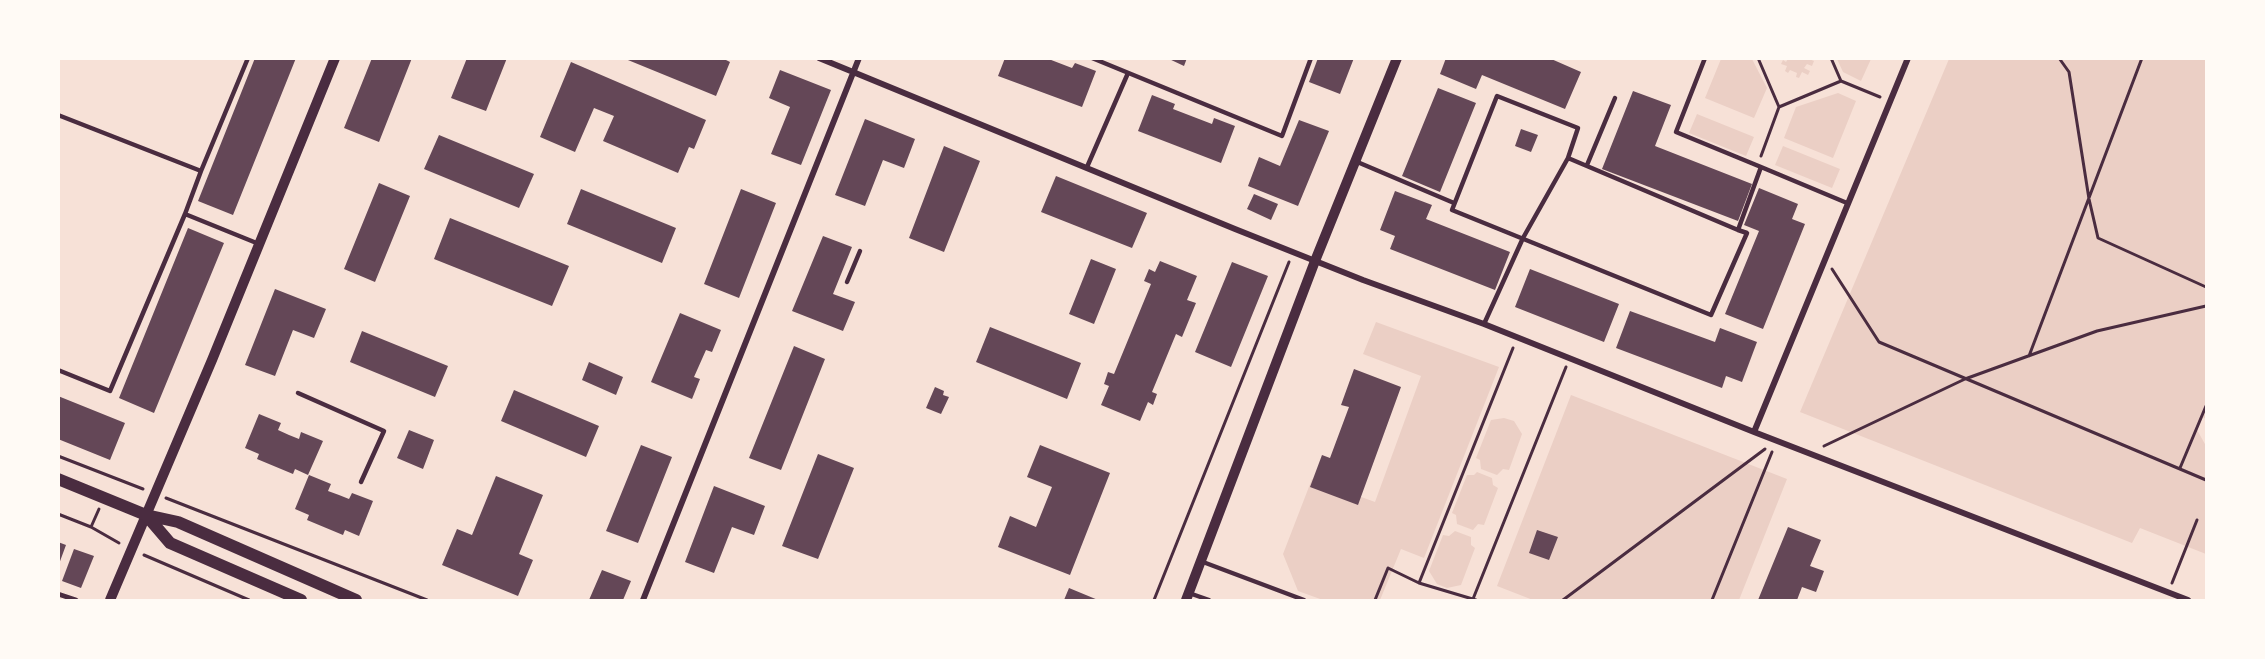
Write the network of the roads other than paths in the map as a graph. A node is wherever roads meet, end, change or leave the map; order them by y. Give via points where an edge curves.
1 (248, 58) edge
2 (335, 58) edge
3 (819, 58) edge
4 (859, 58) edge
5 (1092, 58) edge
6 (1311, 58) edge
7 (1397, 58) edge
8 (1705, 58) edge
9 (1908, 58) edge
10 (853, 72) junction
11 (1128, 73) junction
12 (1615, 99) dead end
13 (58, 115) edge
14 (1568, 158) junction
15 (1355, 161) junction
16 (1587, 165) junction
17 (1759, 166) junction
18 (1087, 167) junction
19 (201, 171) junction
20 (1454, 203) junction
21 (1847, 203) junction
22 (185, 214) junction
23 (1738, 230) junction
24 (1523, 238) junction
25 (259, 244) junction
26 (860, 251) dead end
27 (1316, 261) junction
28 (847, 282) dead end
29 (1484, 324) junction
30 (58, 370) edge
31 (298, 393) dead end
32 (1754, 432) junction
33 (58, 478) edge
34 (361, 482) dead end
35 (146, 515) junction
36 (1201, 561) junction
37 (58, 594) edge
38 (1187, 597) edge
39 (76, 600) edge
40 (110, 600) edge
41 (301, 600) edge
42 (356, 600) edge
43 (643, 600) edge
44 (1209, 600) edge
45 (1304, 600) edge
46 (2188, 600) edge

1 - 19 lane
2 - 25 street
3 - 10 street
4 - 10 street
5 - 11 lane
6 - 11 lane via 1282,136
7 - 15 street
8 - 17 lane via 1676,132
9 - 21 street
10 - 18 street
10 - 43 street
11 - 18 lane
12 - 16 lane
13 - 19 lane
14 - 16 lane
14 - 20 lane via 1578,129 1497,96
14 - 24 lane
15 - 20 lane
15 - 27 street
16 - 23 lane
17 - 21 lane
17 - 23 lane
18 - 27 street
19 - 22 lane
20 - 24 lane via 1452,210
21 - 32 street
22 - 25 lane
22 - 30 lane via 111,391
23 - 24 lane via 1747,233 1711,315
24 - 29 lane
25 - 35 street
26 - 28 lane
27 - 29 street
27 - 36 street
29 - 32 street
31 - 34 lane via 384,431
32 - 46 street
33 - 35 main road
35 - 40 street
35 - 41 main road via 170,543
35 - 42 main road via 178,522
36 - 38 street
36 - 45 lane
37 - 39 lane
38 - 44 lane

